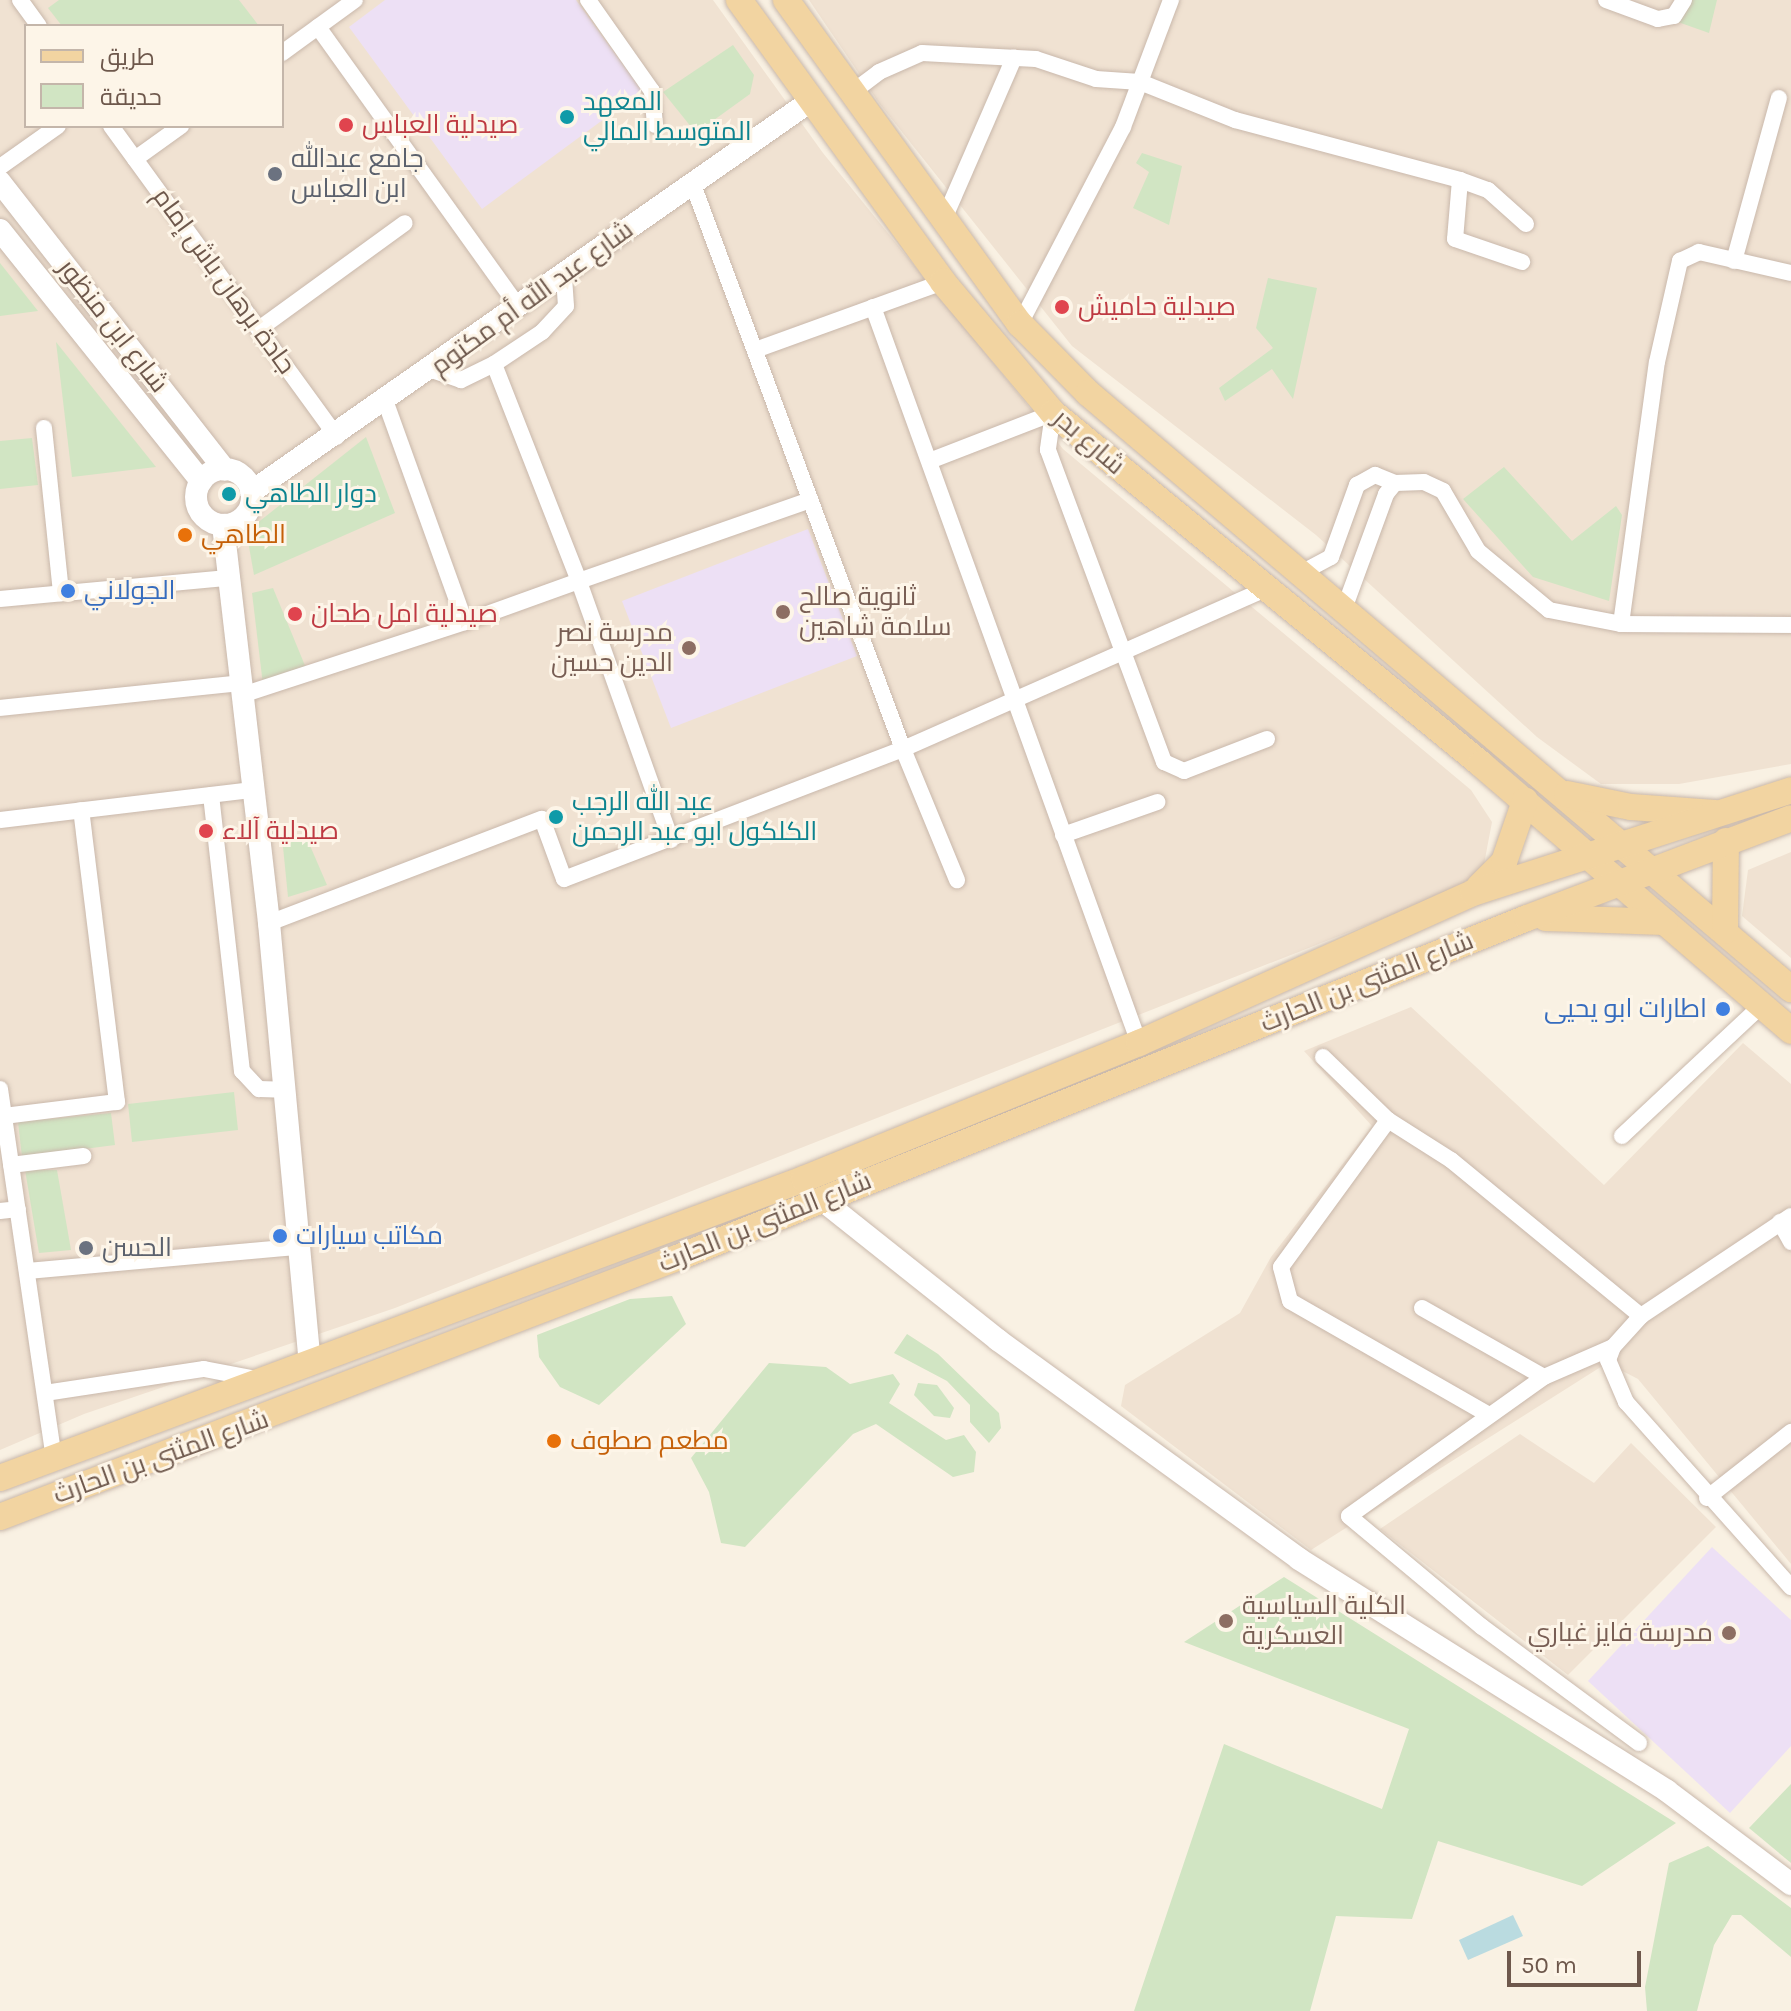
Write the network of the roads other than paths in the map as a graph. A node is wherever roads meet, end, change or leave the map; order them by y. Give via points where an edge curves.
1 (20, 0) edge
2 (355, 0) edge
3 (588, 0) edge
4 (739, 0) edge
5 (786, 0) edge
6 (1171, 0) edge
7 (1606, 0) edge
8 (1684, 0) edge
9 (38, 24) edge
10 (318, 27) junction
11 (284, 52) edge
12 (1014, 58) junction
13 (1140, 82) junction
14 (854, 91) junction
15 (1779, 98) dead end
16 (812, 100) junction
17 (655, 125) dead end
18 (55, 128) edge
19 (112, 128) edge
20 (178, 128) edge
21 (135, 159) junction
22 (0, 167) edge
23 (1460, 180) junction
24 (0, 182) edge
25 (692, 182) junction
26 (944, 219) junction
27 (405, 223) dead end
28 (1526, 224) dead end
29 (0, 230) edge
30 (1734, 261) junction
31 (1522, 262) dead end
32 (1791, 273) edge
33 (564, 275) junction
34 (943, 282) junction
35 (873, 307) junction
36 (519, 308) junction
37 (1020, 324) junction
38 (259, 329) junction
39 (758, 349) junction
40 (494, 364) junction
41 (432, 370) junction
42 (386, 403) junction
43 (1053, 413) junction
44 (44, 428) dead end
45 (337, 437) junction
46 (932, 460) junction
47 (225, 470) junction
48 (201, 481) junction
49 (1395, 483) junction
50 (251, 492) junction
51 (810, 500) junction
52 (223, 525) junction
53 (1301, 573) junction
54 (228, 578) junction
55 (579, 581) junction
56 (1263, 590) junction
57 (61, 593) junction
58 (0, 599) edge
59 (1344, 609) junction
60 (465, 622) junction
61 (1621, 624) junction
62 (1791, 625) edge
63 (1124, 650) junction
64 (241, 689) junction
65 (1017, 700) junction
66 (0, 708) edge
67 (1267, 739) dead end
68 (1502, 743) junction
69 (903, 749) junction
70 (1481, 764) junction
71 (253, 790) junction
72 (1791, 790) edge
73 (1564, 793) junction
74 (211, 795) junction
75 (1525, 801) junction
76 (1157, 802) dead end
77 (81, 810) junction
78 (1726, 813) junction
79 (1791, 818) edge
80 (0, 820) edge
81 (1063, 835) junction
82 (671, 840) junction
83 (1726, 841) junction
84 (1622, 847) junction
85 (1588, 856) junction
86 (1649, 871) junction
87 (957, 880) dead end
88 (1619, 884) junction
89 (1473, 893) junction
90 (1527, 918) junction
91 (1665, 922) junction
92 (269, 923) junction
93 (1725, 931) junction
94 (1791, 989) edge
95 (1761, 1006) junction
96 (1791, 1031) edge
97 (1139, 1043) junction
98 (1323, 1057) dead end
99 (0, 1089) edge
100 (283, 1090) junction
101 (4, 1116) junction
102 (1388, 1120) junction
103 (1622, 1136) dead end
104 (83, 1156) dead end
105 (11, 1165) junction
106 (822, 1200) junction
107 (18, 1209) junction
108 (0, 1211) edge
109 (1786, 1219) edge
110 (1791, 1242) edge
111 (296, 1247) junction
112 (27, 1271) junction
113 (1422, 1308) dead end
114 (1641, 1316) junction
115 (1613, 1347) junction
116 (310, 1363) junction
117 (1544, 1377) junction
118 (262, 1380) junction
119 (45, 1393) junction
120 (1489, 1415) junction
121 (1791, 1432) edge
122 (54, 1457) junction
123 (0, 1478) edge
124 (1707, 1498) junction
125 (0, 1517) edge
126 (1791, 1587) edge
127 (1639, 1743) dead end
128 (1791, 1884) edge

1 - 9 street
2 - 10 street
3 - 17 street via 652,91
4 - 16 main road, شارع بدر
5 - 14 main road, شارع بدر
6 - 13 street
7 - 8 street via 1658,19 1674,16
10 - 11 street
10 - 36 street
12 - 13 street via 1052,62 1096,79
12 - 14 street via 922,53 879,72
12 - 26 street
13 - 23 street via 1235,120
13 - 37 street via 1123,127
14 - 26 main road, شارع بدر
15 - 30 street
16 - 25 main road, شارع عبد اللّه أم مكتوم
16 - 34 main road, شارع بدر
18 - 22 street
19 - 21 street, جادة برهان باش إمام
20 - 21 street
21 - 38 street, جادة برهان باش إمام
23 - 28 street via 1488,190
23 - 31 street via 1455,239
24 - 47 main road, شارع ابن منظور
25 - 33 main road, شارع عبد اللّه أم مكتوم
25 - 39 street
26 - 37 main road, شارع بدر
27 - 38 street
29 - 48 main road, شارع ابن منظور
30 - 32 street
30 - 61 street via 1699,252 1680,261 1657,362
33 - 36 main road, شارع عبد اللّه أم مكتوم
33 - 40 street via 566,306 542,332
34 - 35 street
34 - 43 main road, شارع بدر
35 - 39 street
35 - 46 street
36 - 41 main road, شارع عبد اللّه أم مكتوم
37 - 53 main road, شارع بدر via 1088,393
38 - 45 street, جادة برهان باش إمام
39 - 51 street
40 - 41 street via 461,380
40 - 55 street
41 - 42 main road, شارع عبد اللّه أم مكتوم
42 - 45 main road, شارع عبد اللّه أم مكتوم
42 - 60 street
43 - 46 street
43 - 56 main road, شارع بدر
43 - 63 street via 1048,450
44 - 57 street
45 - 50 main road, شارع عبد اللّه أم مكتوم
46 - 65 street
47 - 48 main road
47 - 50 main road via 242,477
48 - 52 main road via 197,506 207,519
49 - 53 street via 1375,475 1357,485 1331,557
49 - 59 street via 1386,494
49 - 61 street via 1424,482 1443,491 1478,551 1549,610
50 - 52 main road via 244,516
51 - 55 street
51 - 69 street
52 - 54 main road
53 - 59 main road, شارع بدر
54 - 57 street
54 - 64 main road
55 - 60 street
55 - 82 street
56 - 63 street
56 - 70 main road, شارع بدر
57 - 58 street
59 - 68 main road, شارع بدر
60 - 64 street
61 - 62 street
63 - 65 street
63 - 67 street via 1164,762 1174,770 1184,771
64 - 66 street
64 - 71 main road
65 - 69 street
65 - 81 street
68 - 70 main road
68 - 73 main road, شارع بدر
69 - 82 street
69 - 87 street
70 - 75 main road, شارع بدر
71 - 74 street
71 - 92 main road
72 - 78 main road
73 - 78 main road via 1631,807
73 - 84 main road, شارع بدر
74 - 77 street
74 - 100 street via 242,1071 259,1089
75 - 85 main road, شارع بدر
75 - 89 main road via 1504,862
76 - 81 street
77 - 80 street
77 - 101 street via 117,1102
78 - 84 main road
79 - 83 main road, شارع المثنى بن الحارث
81 - 97 street
82 - 92 street via 564,879 542,819
83 - 86 main road, شارع المثنى بن الحارث
83 - 93 main road
84 - 85 main road
84 - 86 main road, شارع بدر
85 - 88 main road, شارع بدر
85 - 89 main road
86 - 88 main road, شارع المثنى بن الحارث
86 - 93 main road, شارع بدر
88 - 90 main road, شارع المثنى بن الحارث
88 - 91 main road, شارع بدر
89 - 97 main road, شارع المثنى بن الحارث
90 - 91 main road
90 - 106 main road, شارع المثنى بن الحارث
91 - 95 main road, شارع بدر
92 - 100 main road
93 - 94 main road, شارع بدر
95 - 96 main road, شارع بدر
95 - 103 street
97 - 116 main road, شارع المثنى بن الحارث via 804,1179
98 - 102 street
99 - 101 street
100 - 111 main road
101 - 105 street
102 - 114 street via 1451,1160
102 - 120 street via 1281,1267 1290,1301
104 - 105 street
105 - 107 street
106 - 125 main road, شارع المثنى بن الحارث
106 - 128 main road via 998,1340 1299,1559 1654,1782
107 - 108 street
107 - 112 street
109 - 110 street
109 - 114 street
111 - 112 street
111 - 116 main road
112 - 119 street
113 - 117 street
114 - 115 street
115 - 117 street
115 - 124 street via 1608,1360 1626,1402
116 - 118 main road, شارع المثنى بن الحارث
117 - 120 street
118 - 119 street via 204,1369
118 - 122 main road, شارع المثنى بن الحارث
119 - 122 street
120 - 127 street via 1349,1516 1482,1627
121 - 124 street
122 - 123 main road, شارع المثنى بن الحارث
124 - 126 street

